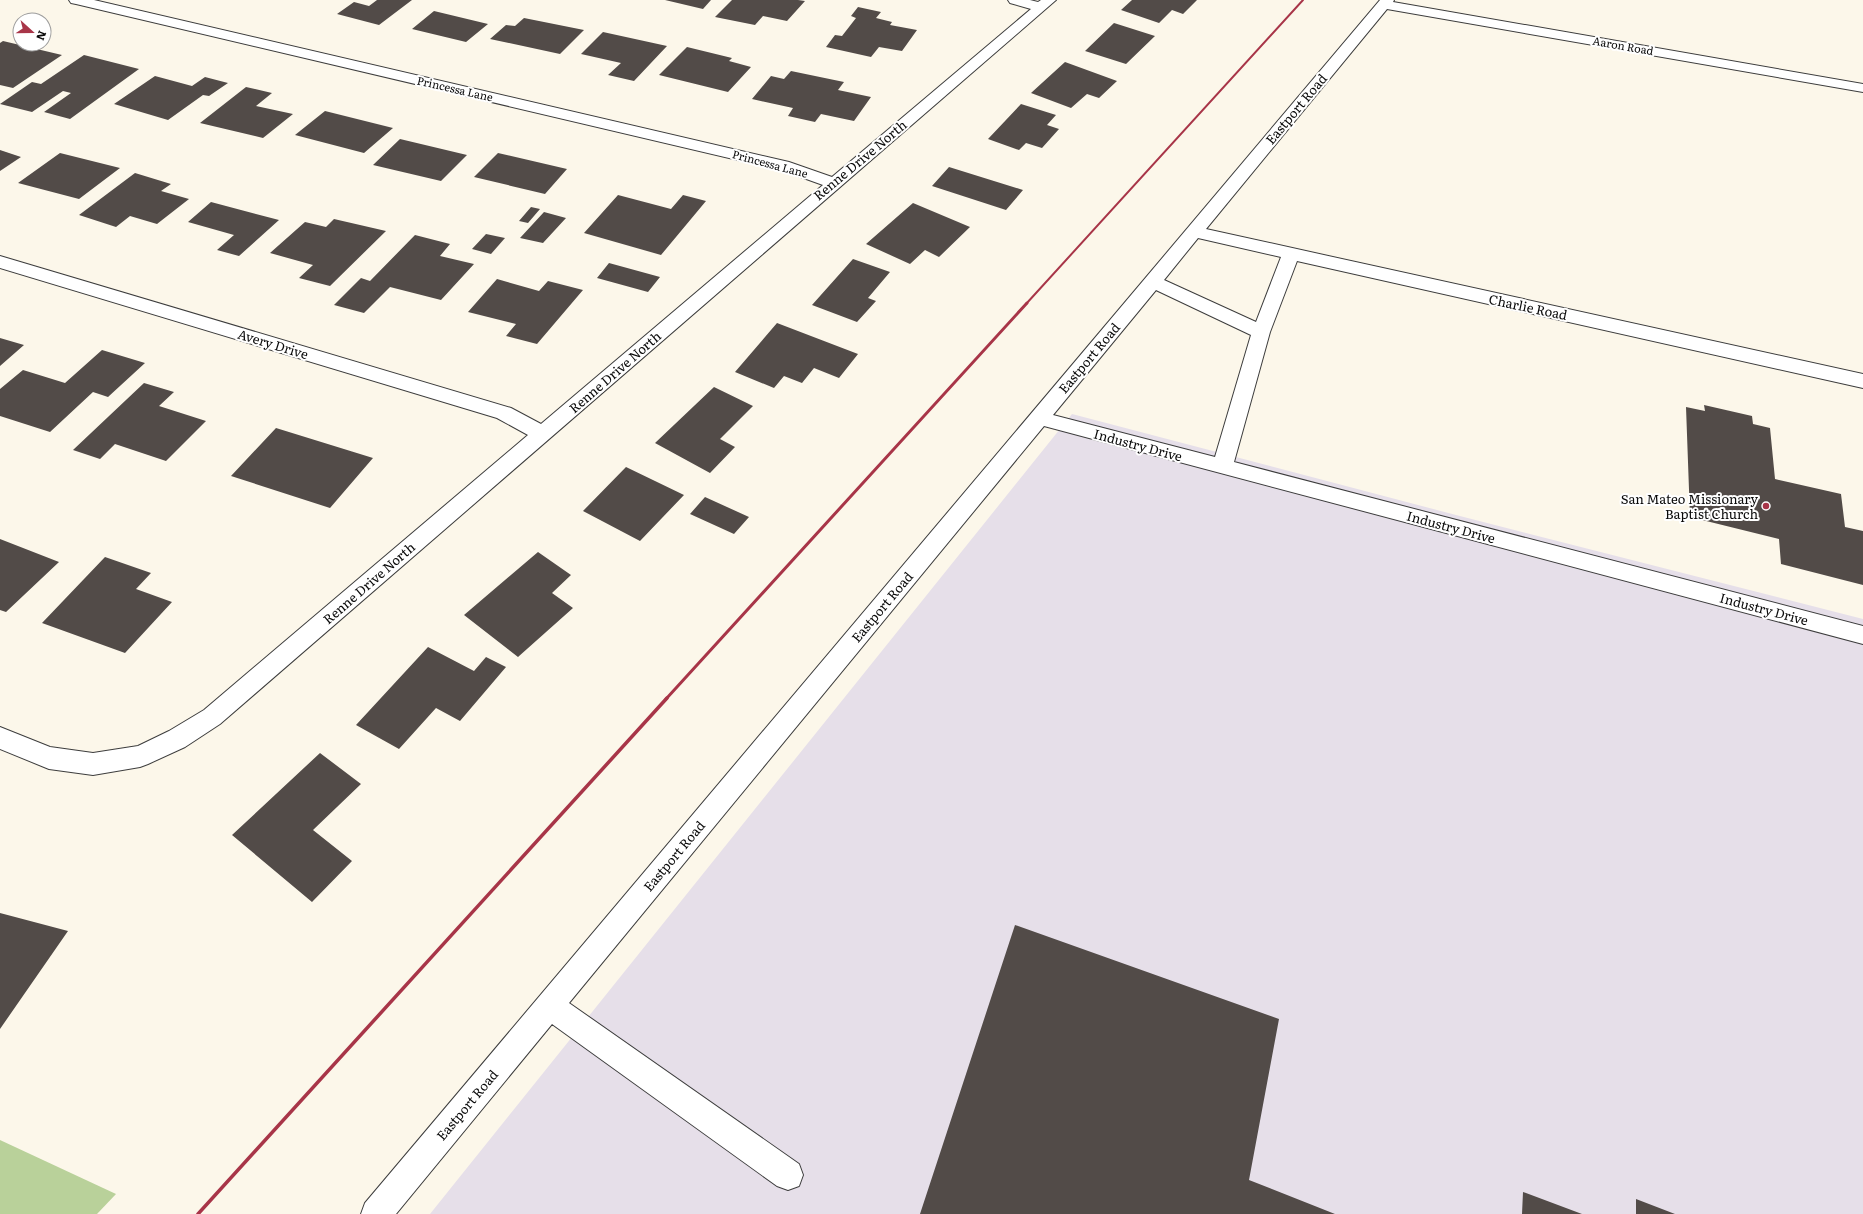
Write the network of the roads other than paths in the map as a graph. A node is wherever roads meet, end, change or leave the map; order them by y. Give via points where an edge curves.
1 (76, 0) edge
2 (1015, 0) edge
3 (1385, 2) edge
4 (1045, 4) edge
5 (1863, 88) edge
6 (833, 184) junction
7 (1194, 232) junction
8 (1291, 254) junction
9 (0, 262) edge
10 (1152, 281) junction
11 (1261, 332) junction
12 (1863, 381) edge
13 (1039, 418) junction
14 (543, 434) junction
15 (1222, 467) junction
16 (1863, 635) edge
17 (0, 738) edge
18 (550, 1006) junction
19 (788, 1175) dead end
20 (376, 1214) edge

1 - 6 street, Princessa Lane via 782,165
2 - 4 street
3 - 5 street, Aaron Road
3 - 7 street, Eastport Road
4 - 6 street, Renne Drive North
6 - 14 street, Renne Drive North
7 - 8 street, Charlie Road
7 - 10 street, Eastport Road
8 - 11 street
8 - 12 street, Charlie Road
9 - 14 street, Avery Drive via 504,413
10 - 11 street
10 - 13 street, Eastport Road
11 - 15 street
13 - 15 street, Industry Drive
13 - 18 street, Eastport Road
14 - 17 street, Renne Drive North via 212,717 177,739 140,756 94,764 49,758
15 - 16 street, Industry Drive
18 - 19 street
18 - 20 street, Eastport Road

